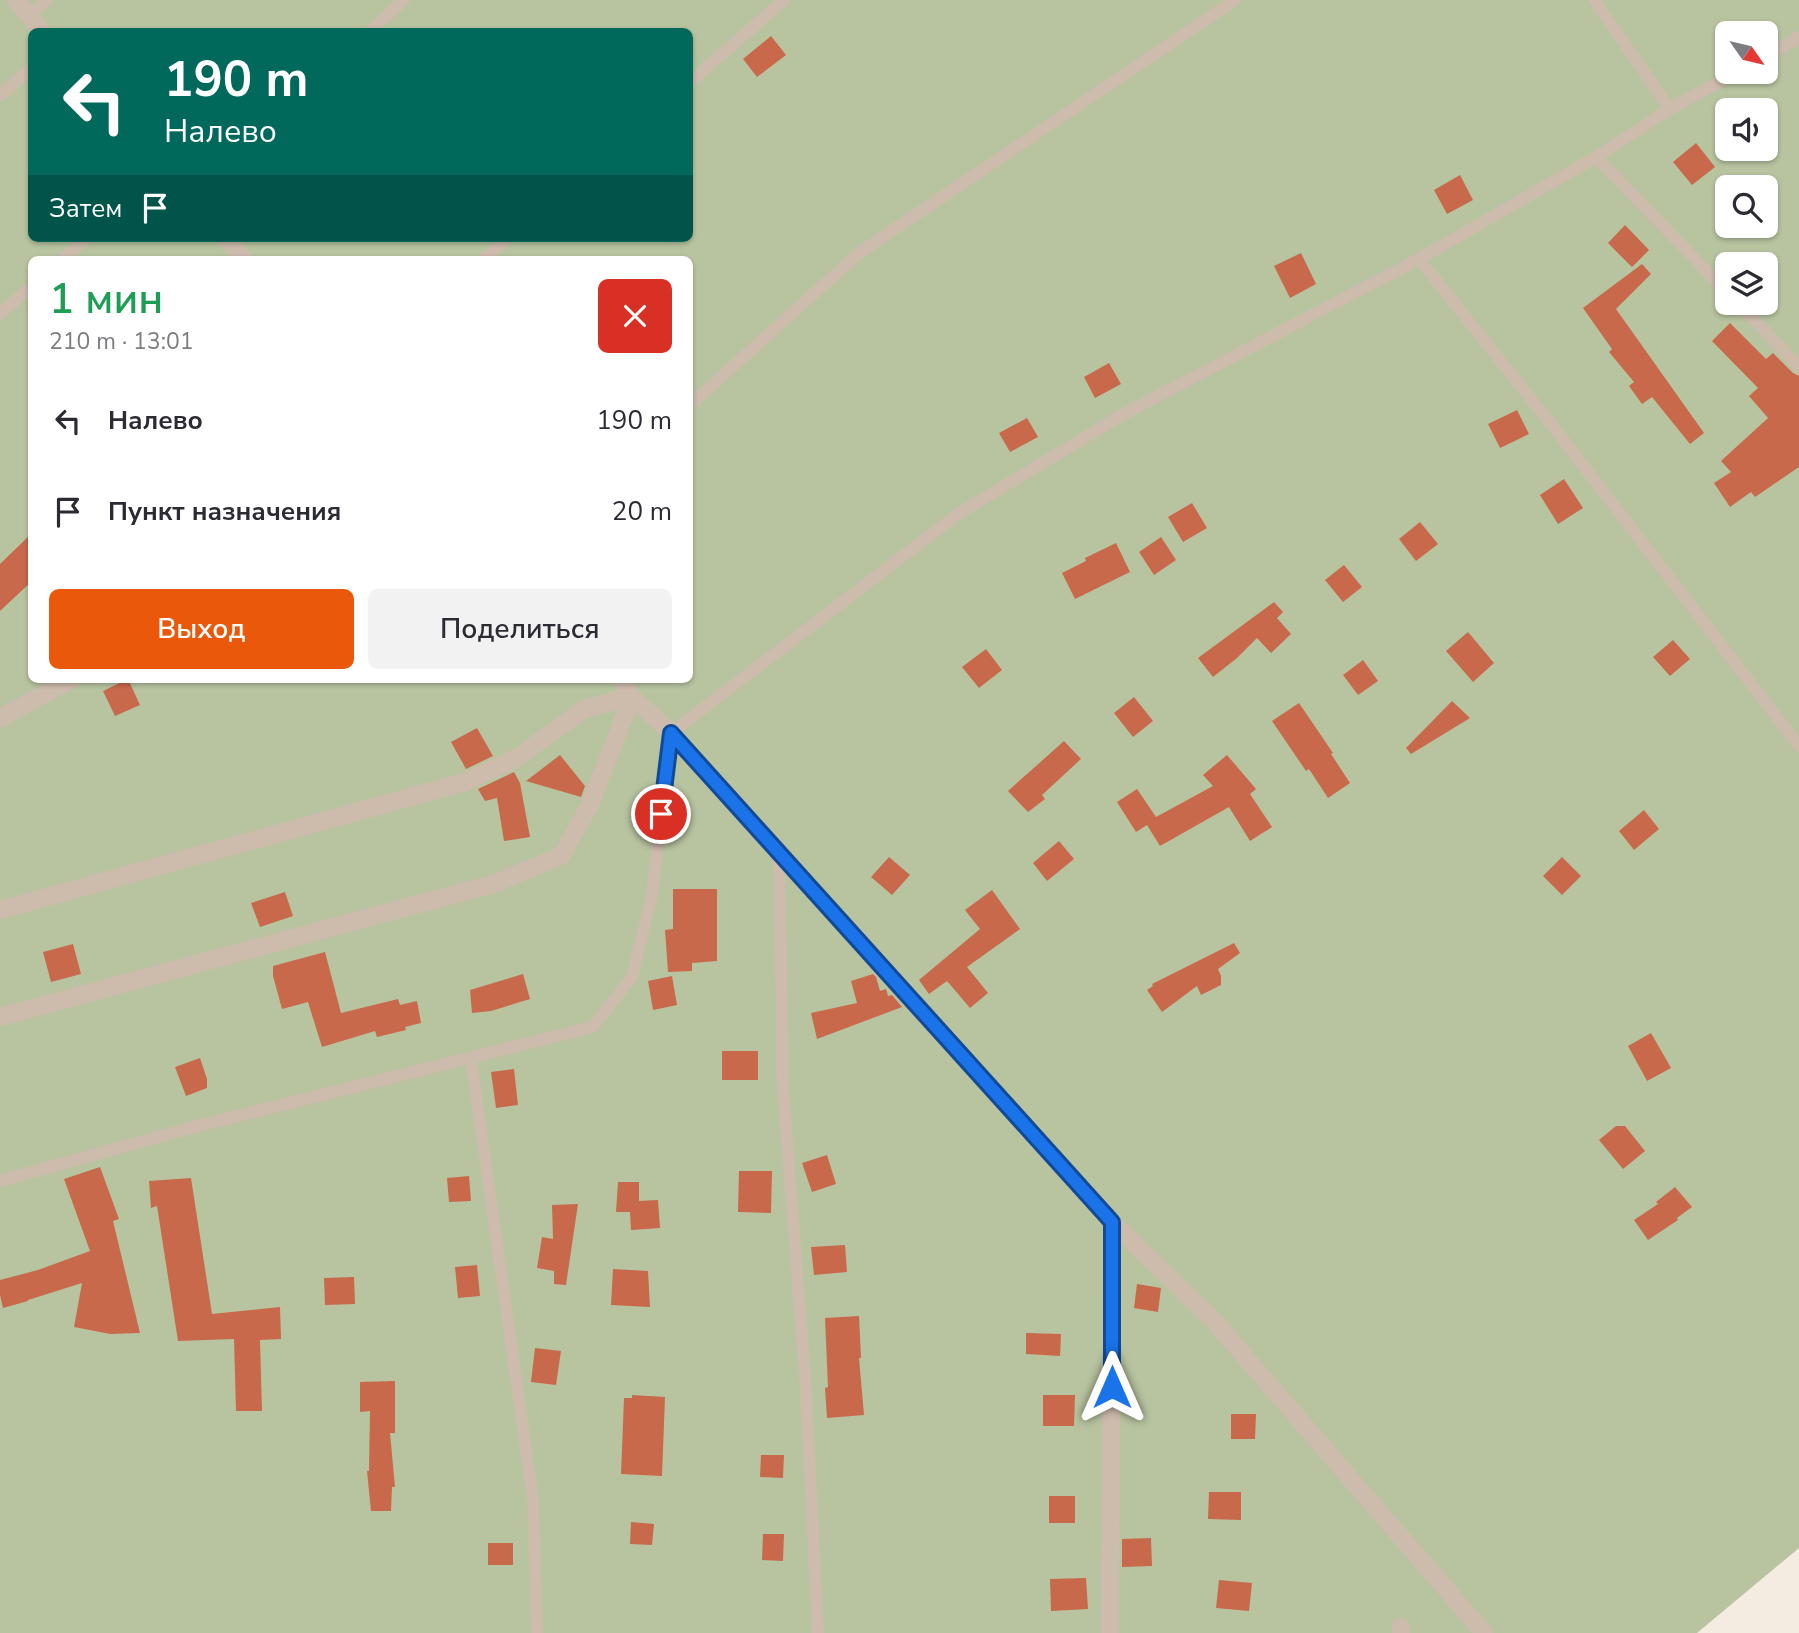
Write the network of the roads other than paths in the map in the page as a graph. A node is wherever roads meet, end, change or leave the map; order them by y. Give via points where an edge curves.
1 (16, 0) edge
2 (47, 0) edge
3 (404, 0) edge
4 (784, 0) edge
5 (1235, 0) edge
6 (1594, 0) edge
7 (29, 16) junction
8 (40, 28) edge
9 (373, 28) edge
10 (1799, 37) edge
11 (1778, 49) edge
12 (28, 71) edge
13 (693, 79) edge
14 (1715, 84) edge
15 (0, 96) edge
16 (1670, 109) junction
17 (1596, 157) junction
18 (81, 242) edge
19 (229, 242) edge
20 (503, 242) edge
21 (65, 256) edge
22 (241, 256) edge
23 (487, 256) edge
24 (1419, 259) junction
25 (1715, 280) edge
26 (28, 290) edge
27 (0, 314) edge
28 (1749, 315) edge
29 (1799, 367) edge
30 (693, 402) edge
31 (65, 683) edge
32 (623, 683) edge
33 (632, 697) junction
34 (0, 718) edge
35 (671, 733) junction
36 (1799, 746) edge
37 (779, 852) junction
38 (0, 910) edge
39 (0, 1017) edge
40 (471, 1059) junction
41 (0, 1181) edge
42 (1112, 1222) junction
43 (537, 1633) edge
44 (818, 1633) edge
45 (1110, 1633) edge
46 (1484, 1633) edge

1 - 7 street
2 - 7 lane
3 - 9 lane
4 - 13 lane
5 - 30 lane via 859,253
6 - 16 lane
7 - 8 street
10 - 11 lane
12 - 15 lane
14 - 16 lane
16 - 17 lane
17 - 24 lane
17 - 25 lane
18 - 21 lane
19 - 22 street
20 - 23 lane
24 - 35 lane via 1122,415 958,513
24 - 36 lane
26 - 27 lane
28 - 29 lane
31 - 34 street
32 - 33 street
33 - 35 street
33 - 38 street via 584,709 518,757 465,782
33 - 39 street via 589,807 561,856 493,884
35 - 37 street
35 - 40 lane via 652,895 632,977 593,1027
37 - 42 street
37 - 44 lane via 783,1087 806,1390
40 - 41 lane via 198,1126
40 - 43 lane via 533,1499
42 - 45 street
42 - 46 street via 1215,1322

